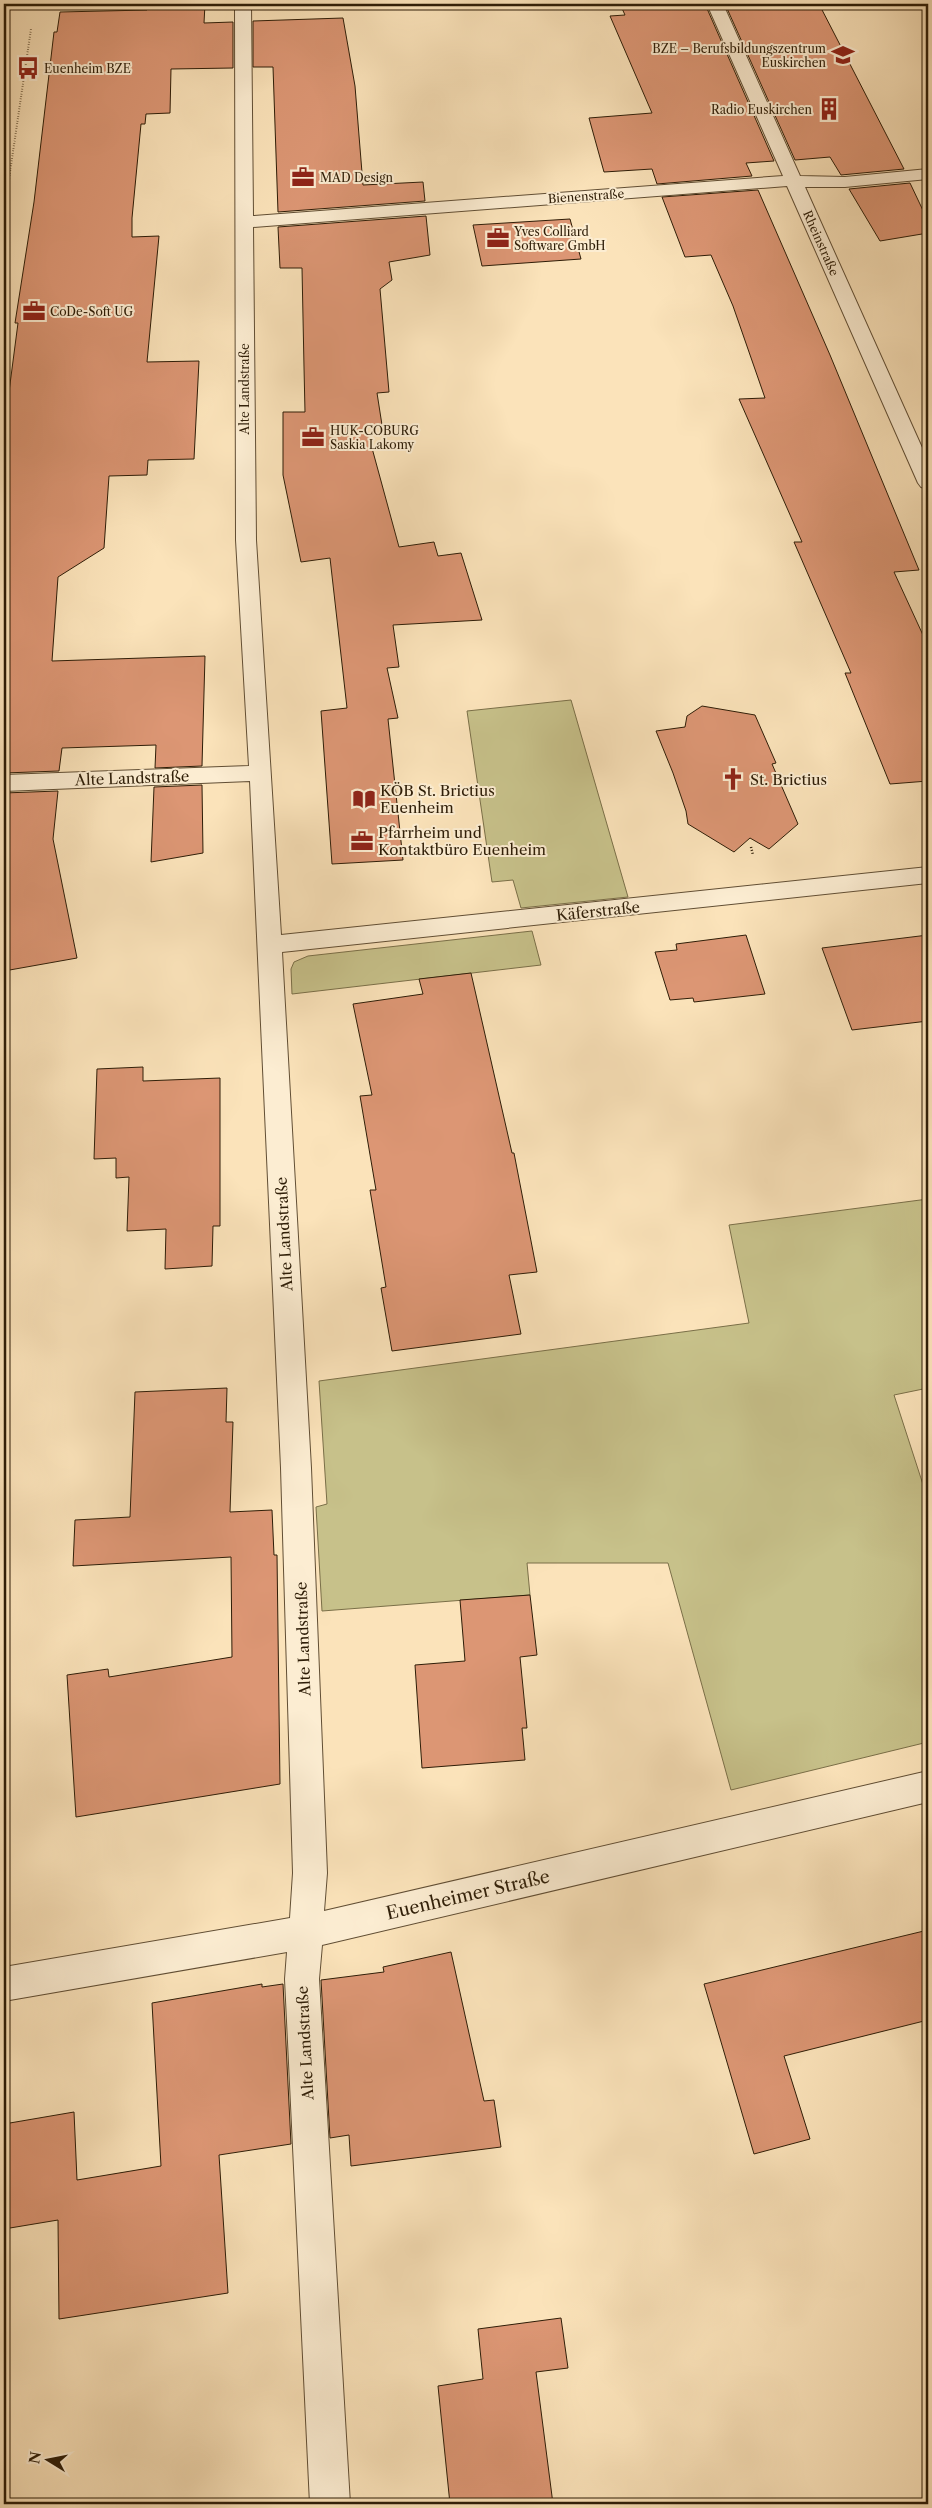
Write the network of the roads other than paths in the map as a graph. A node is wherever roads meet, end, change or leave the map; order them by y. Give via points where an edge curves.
1 (242, 4) edge
2 (715, 4) edge
3 (928, 174) edge
4 (794, 182) junction
5 (243, 222) junction
6 (928, 483) edge
7 (261, 773) junction
8 (4, 783) edge
9 (928, 875) edge
10 (268, 945) junction
11 (928, 1786) edge
12 (305, 1932) junction
13 (4, 1984) edge
14 (330, 2504) edge

1 - 5 street, Alte Landstraße
2 - 4 street, Rheinstraße
3 - 4 street, Bienenstraße via 845,182
4 - 5 street, Bienenstraße
4 - 6 street, Rheinstraße
5 - 7 street, Alte Landstraße via 246,540
7 - 8 street, Alte Landstraße
7 - 10 street, Alte Landstraße
9 - 10 street, Käferstraße
10 - 12 street, Alte Landstraße via 306,1724 310,1873
11 - 12 street, Euenheimer Straße
12 - 13 street, Euenheimer Straße
12 - 14 street, Alte Landstraße via 302,1979

